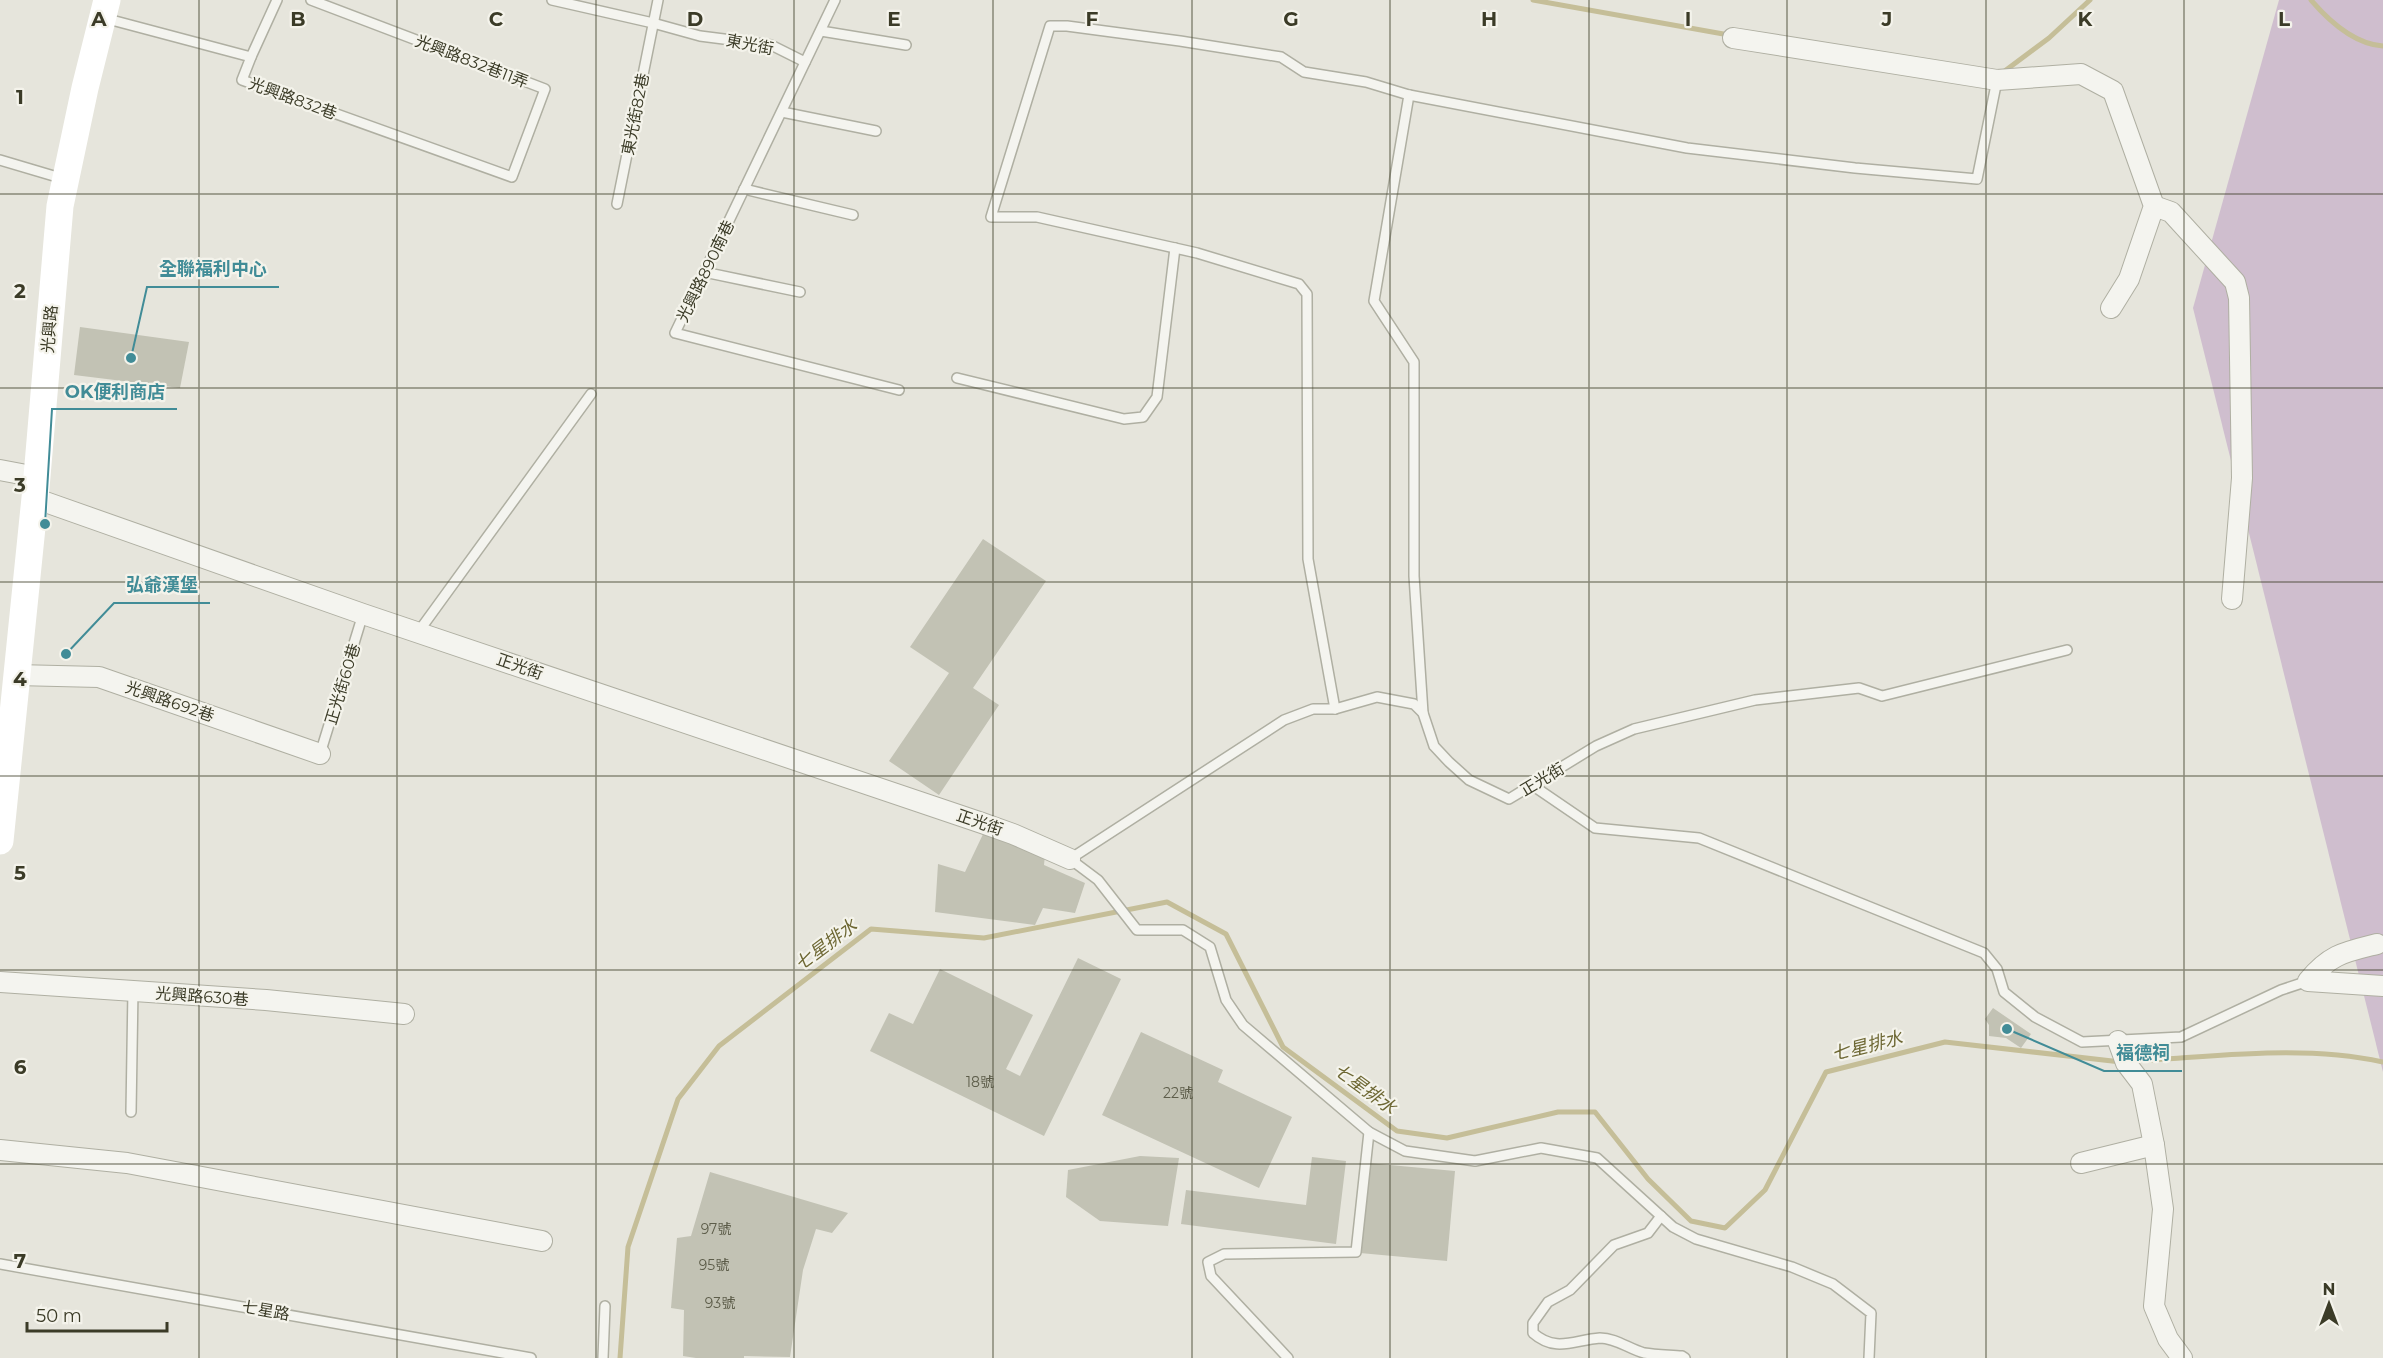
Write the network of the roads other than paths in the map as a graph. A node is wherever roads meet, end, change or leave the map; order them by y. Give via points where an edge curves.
1 (277, 0) edge
2 (311, 0) edge
3 (552, 0) edge
4 (658, 0) edge
5 (835, 0) edge
6 (104, 8) edge
7 (653, 23) junction
8 (821, 31) junction
9 (1732, 38) dead end
10 (906, 45) dead end
11 (252, 57) junction
12 (805, 62) junction
13 (1997, 80) junction
14 (1409, 95) junction
15 (782, 112) junction
16 (876, 131) dead end
17 (0, 160) edge
18 (512, 177) joint
19 (65, 180) junction
20 (744, 189) junction
21 (617, 204) dead end
22 (2154, 206) junction
23 (853, 215) dead end
24 (1174, 248) junction
25 (704, 272) junction
26 (800, 292) dead end
27 (2111, 308) dead end
28 (957, 378) dead end
29 (899, 390) dead end
30 (591, 394) dead end
31 (0, 471) edge
32 (35, 488) junction
33 (2232, 599) dead end
34 (363, 614) junction
35 (418, 631) junction
36 (2067, 650) dead end
37 (16, 675) junction
38 (1335, 709) junction
39 (1423, 713) junction
40 (320, 753) joint
41 (1533, 784) junction
42 (0, 841) edge
43 (1070, 859) junction
44 (2377, 944) dead end
45 (2308, 981) junction
46 (0, 982) edge
47 (2383, 986) edge
48 (133, 990) junction
49 (404, 1014) dead end
50 (2118, 1041) junction
51 (131, 1112) dead end
52 (1369, 1132) junction
53 (2154, 1145) junction
54 (0, 1150) edge
55 (2080, 1163) dead end
56 (1661, 1216) junction
57 (542, 1240) dead end
58 (0, 1264) edge
59 (605, 1306) dead end
60 (531, 1358) edge
61 (603, 1358) edge
62 (1288, 1358) edge
63 (1685, 1358) edge
64 (1869, 1358) edge
65 (2182, 1358) edge

1 - 11 lane
2 - 18 lane, 光興路832巷11弄 via 545,89
3 - 7 lane, 東光街
4 - 7 lane, 東光街82巷
5 - 8 lane, 光興路890南巷
6 - 11 lane, 光興路832巷
6 - 19 main road, 光興路
7 - 12 lane, 東光街 via 700,36 771,45
7 - 21 lane, 東光街82巷
8 - 10 lane
8 - 12 lane, 光興路890南巷
9 - 13 street
11 - 18 lane, 光興路832巷 via 242,80
12 - 15 lane, 光興路890南巷
13 - 14 lane via 1977,179 1687,148
13 - 22 street via 2080,74 2113,91
14 - 24 lane via 1366,82 1304,72 1281,57 1180,40 1050,26 991,217 1036,217
14 - 39 lane via 1374,301 1414,362 1414,576
15 - 16 lane
15 - 20 lane, 光興路890南巷
17 - 19 lane
19 - 32 main road, 光興路
20 - 23 lane
20 - 25 lane, 光興路890南巷
22 - 27 street via 2129,279
22 - 33 street via 2171,212 2235,282 2239,298 2242,478
24 - 28 lane via 1157,397 1143,417 1124,419
24 - 38 lane via 1299,284 1306,294 1308,560
25 - 26 lane
25 - 29 lane, 光興路890南巷 via 675,333
30 - 35 lane
31 - 32 street, 正光街
32 - 34 street, 正光街
32 - 37 main road, 光興路
34 - 35 street, 正光街
34 - 40 lane, 正光街60巷
35 - 43 street, 正光街 via 993,826
36 - 41 lane, 正光街 via 1882,696 1859,688 1755,700 1634,729 1596,746
37 - 40 street, 光興路692巷 via 99,677
37 - 42 main road, 光興路
38 - 39 lane via 1377,697 1414,704
38 - 43 lane via 1313,710 1284,720
39 - 41 lane, 正光街 via 1434,746 1469,780 1509,799
41 - 50 lane via 1595,828 1699,838 1984,953 1997,969 2004,992 2035,1017 2082,1042
43 - 52 lane via 1098,880 1137,930 1183,930 1210,947 1226,1000 1243,1025
44 - 45 street via 2329,960
45 - 47 street
45 - 50 lane via 2181,1036
46 - 48 street, 光興路630巷
48 - 49 street, 光興路630巷
48 - 51 lane
50 - 53 street via 2126,1063 2142,1084
52 - 56 lane via 1405,1151 1475,1161 1541,1148 1597,1158
52 - 62 lane via 1356,1252 1224,1254 1208,1262 1211,1276
53 - 55 street
53 - 65 street via 2163,1209 2154,1306 2168,1339
54 - 57 street via 127,1163
56 - 63 lane via 1648,1233 1614,1245 1570,1290 1548,1302 1533,1323 1533,1333 1543,1342 1563,1345 1602,1338 1643,1352
56 - 64 lane via 1696,1239 1833,1284 1871,1313
58 - 60 lane, 七星路
59 - 61 lane

